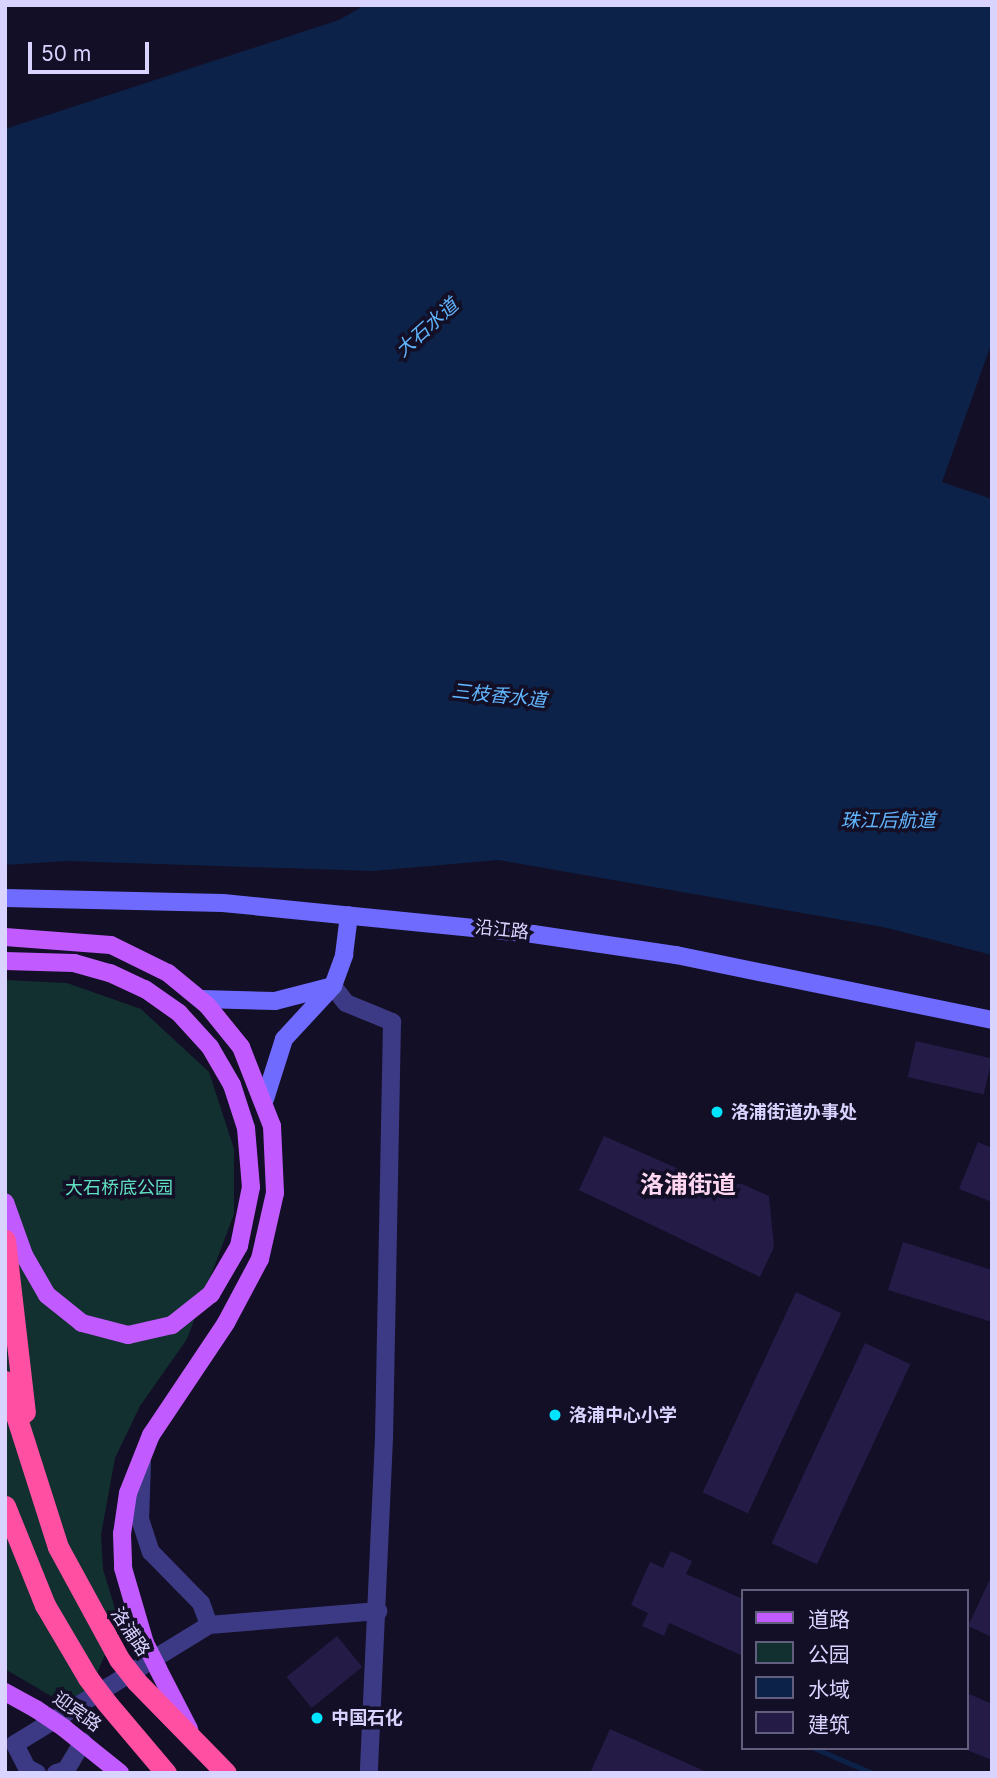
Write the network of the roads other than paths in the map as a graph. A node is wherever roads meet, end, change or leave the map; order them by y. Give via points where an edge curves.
1 (5, 898) edge
2 (349, 915) junction
3 (5, 937) edge
4 (5, 961) edge
5 (333, 986) junction
6 (201, 999) junction
7 (992, 1020) edge
8 (265, 1099) junction
9 (5, 1202) edge
10 (5, 1240) edge
11 (5, 1381) edge
12 (144, 1448) junction
13 (37, 1490) junction
14 (5, 1506) edge
15 (378, 1611) junction
16 (209, 1625) junction
17 (5, 1692) edge
18 (83, 1742) junction
19 (199, 1747) junction
20 (61, 1772) edge
21 (37, 1773) edge
22 (120, 1773) edge
23 (166, 1773) edge
24 (226, 1773) edge
25 (369, 1773) edge

1 - 2 street, 沿江路 via 131,898
2 - 5 street via 344,955
2 - 7 street, 沿江路 via 676,955
3 - 6 main road via 111,945 154,964
4 - 9 main road via 74,964 110,973 145,989 184,1018 218,1059 238,1098 251,1187 239,1246 211,1294 172,1325 128,1335 82,1322 47,1296 24,1255
5 - 6 street via 275,1001
5 - 8 street via 284,1039
5 - 15 street via 346,1003 393,1021
6 - 8 main road via 241,1047
8 - 12 main road via 276,1176 265,1244 236,1306
10 - 13 highway, 洛浦路
11 - 13 highway, 洛浦路
12 - 16 street via 140,1519 151,1552 201,1603
12 - 19 main road, bridge via 128,1493 122,1549 128,1590 145,1643
13 - 19 highway, 洛浦路, bridge via 73,1581 119,1659
14 - 23 highway, bridge via 46,1605 88,1678
15 - 16 street
15 - 25 street
16 - 21 street via 15,1744 27,1768
17 - 18 main road, 迎宾路, bridge
18 - 20 street
18 - 22 main road, 迎宾路
19 - 24 highway, 洛浦路

